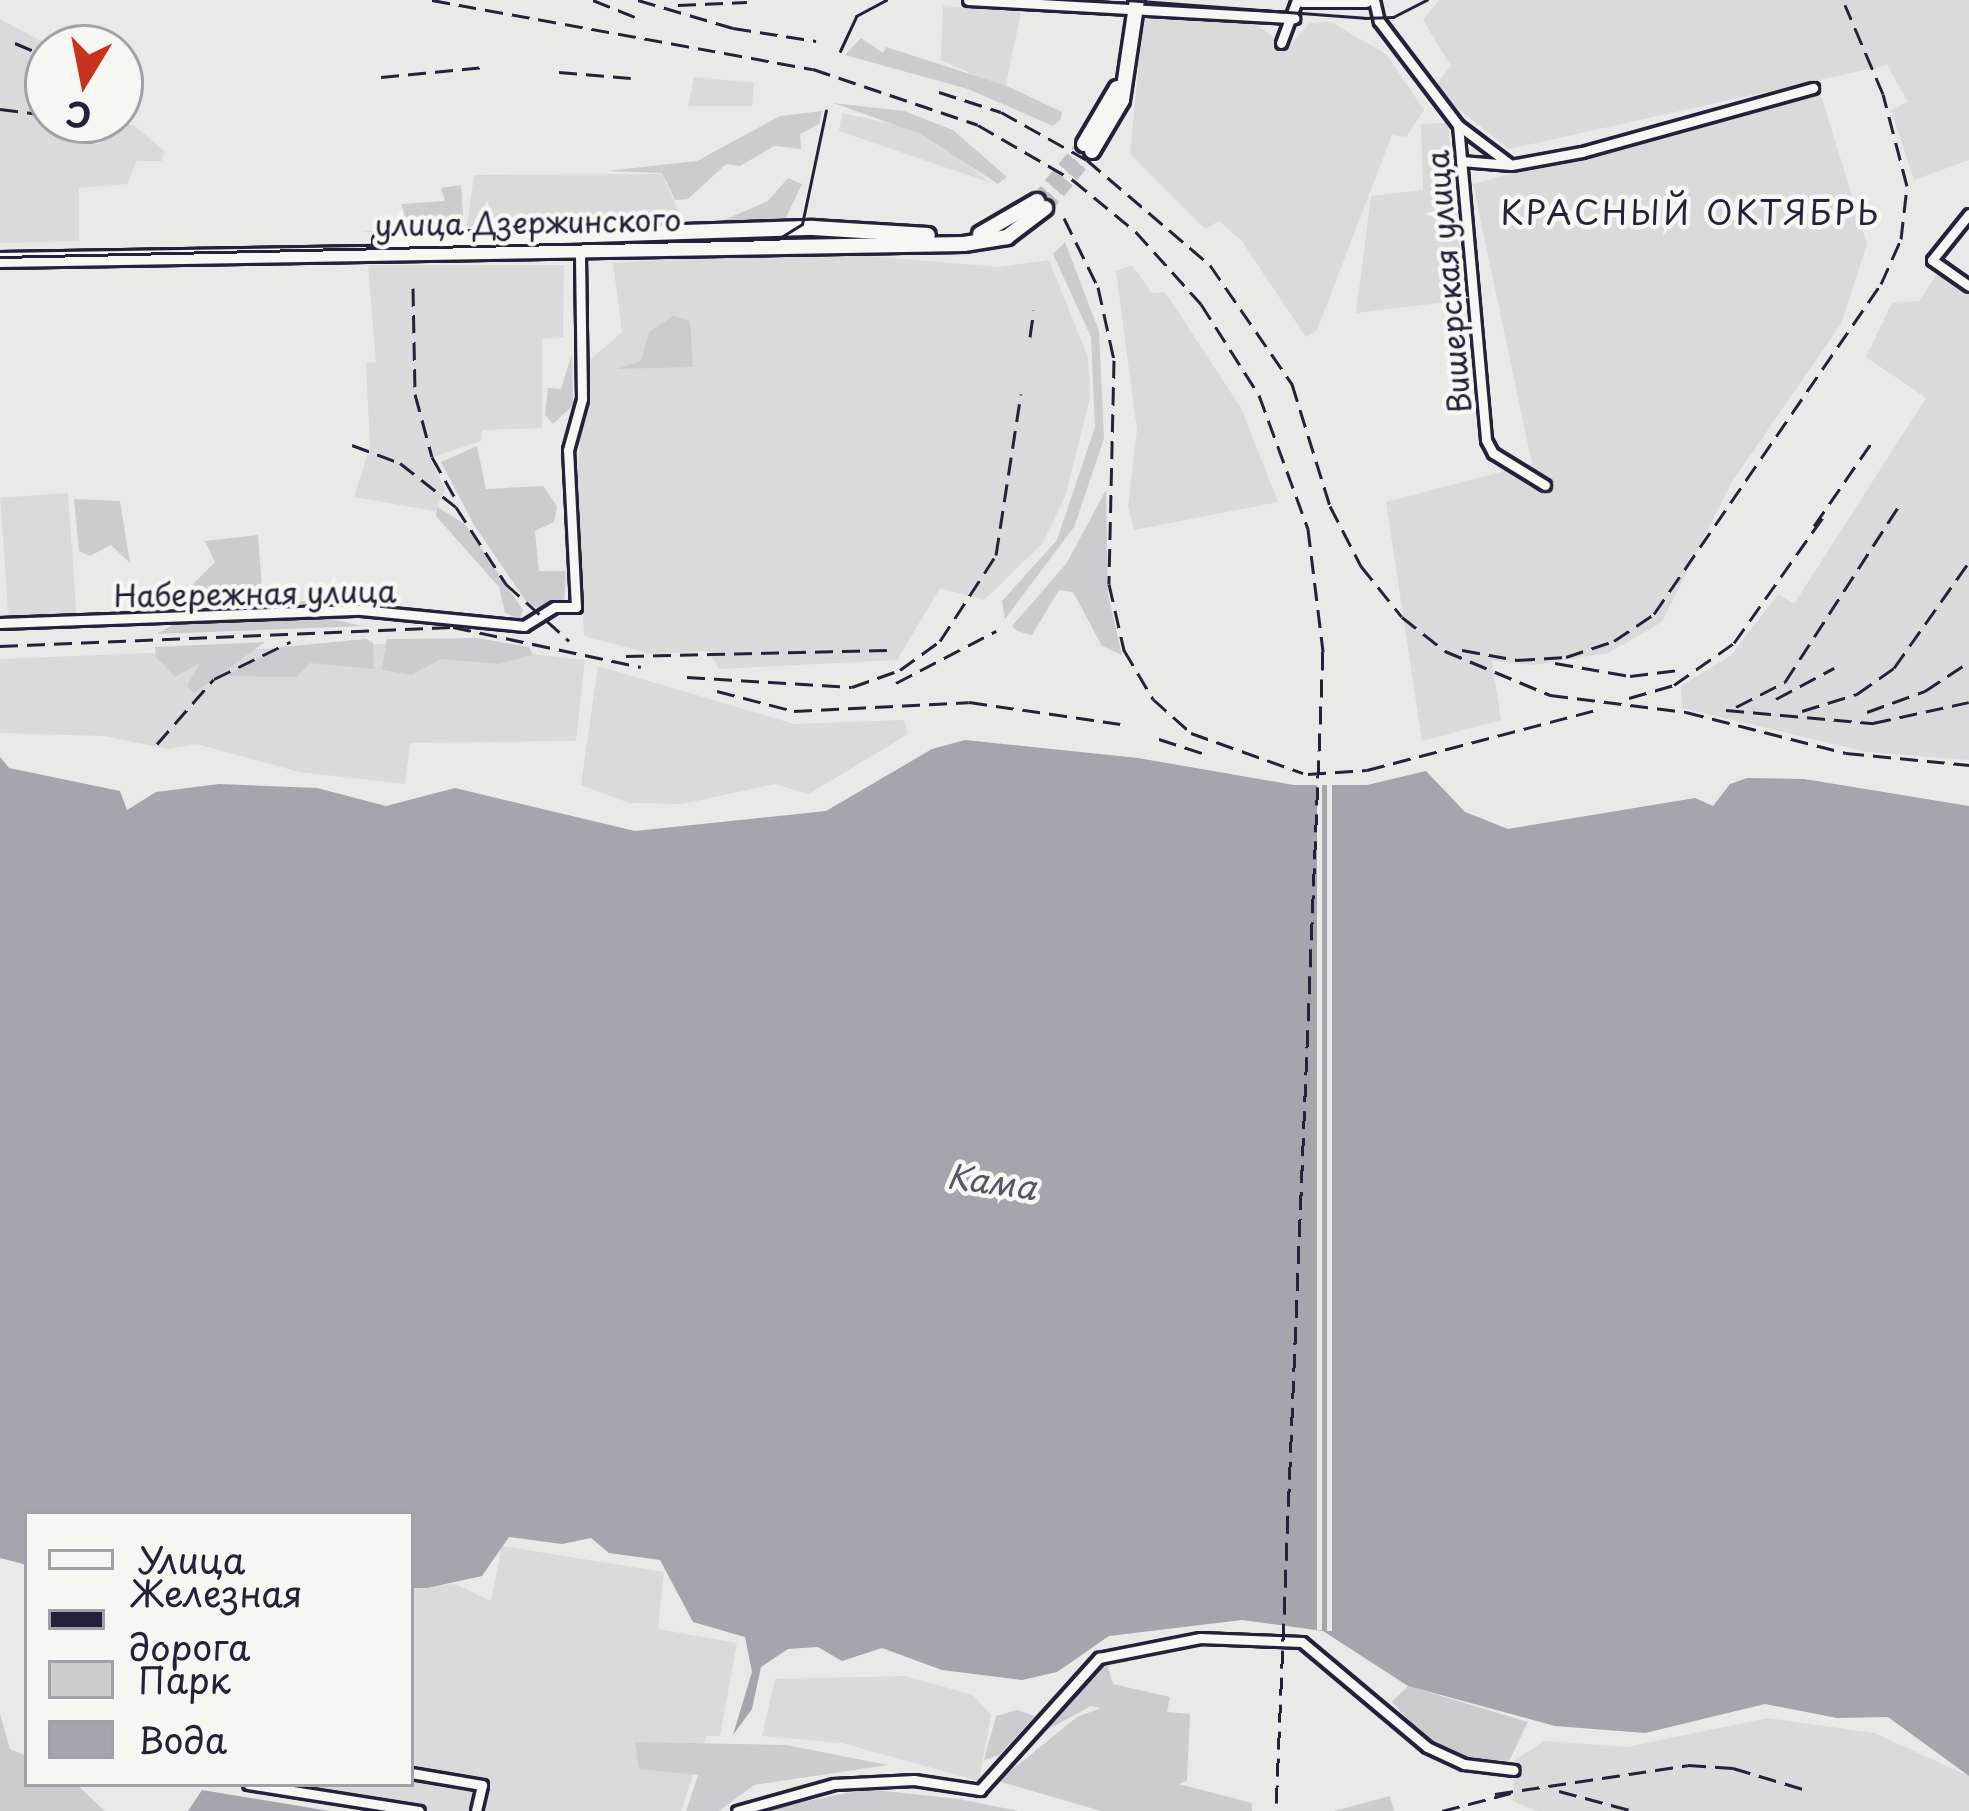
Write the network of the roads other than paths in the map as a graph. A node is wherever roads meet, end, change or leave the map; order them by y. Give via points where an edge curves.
1 (968, 0) edge
2 (1300, 0) edge
3 (1370, 0) edge
4 (1133, 6) edge
5 (1295, 18) junction
6 (1281, 43) dead end
7 (1813, 88) dead end
8 (1458, 125) junction
9 (1088, 147) tunnel mouth
10 (1461, 160) junction
11 (1511, 164) junction
12 (1041, 205) tunnel mouth
13 (1969, 214) edge
14 (579, 242) junction
15 (0, 256) edge
16 (1969, 286) edge
17 (1545, 485) dead end
18 (0, 623) edge
19 (1514, 1770) dead end
20 (414, 1774) edge
21 (267, 1787) edge
22 (419, 1811) edge
23 (476, 1811) edge
24 (736, 1811) edge

1 - 4 street
2 - 3 main road
2 - 5 street
3 - 8 street, Вишерская улица
4 - 5 street
4 - 9 main road via 1122,100
5 - 6 street
7 - 11 street
8 - 10 street, Вишерская улица
8 - 11 street
10 - 11 street
10 - 17 street, Вишерская улица via 1486,440 1492,453
12 - 14 main road, улица Дзержинского via 1019,231 977,243
13 - 16 street via 1931,260
14 - 15 main road, улица Дзержинского
14 - 18 street, Набережная улица via 582,399 568,450 576,607 555,608 524,626 361,610
19 - 24 street via 1464,1764 1427,1748 1302,1642 1200,1638 1099,1658 980,1790 903,1779 834,1784
20 - 23 street via 482,1785
21 - 22 street

